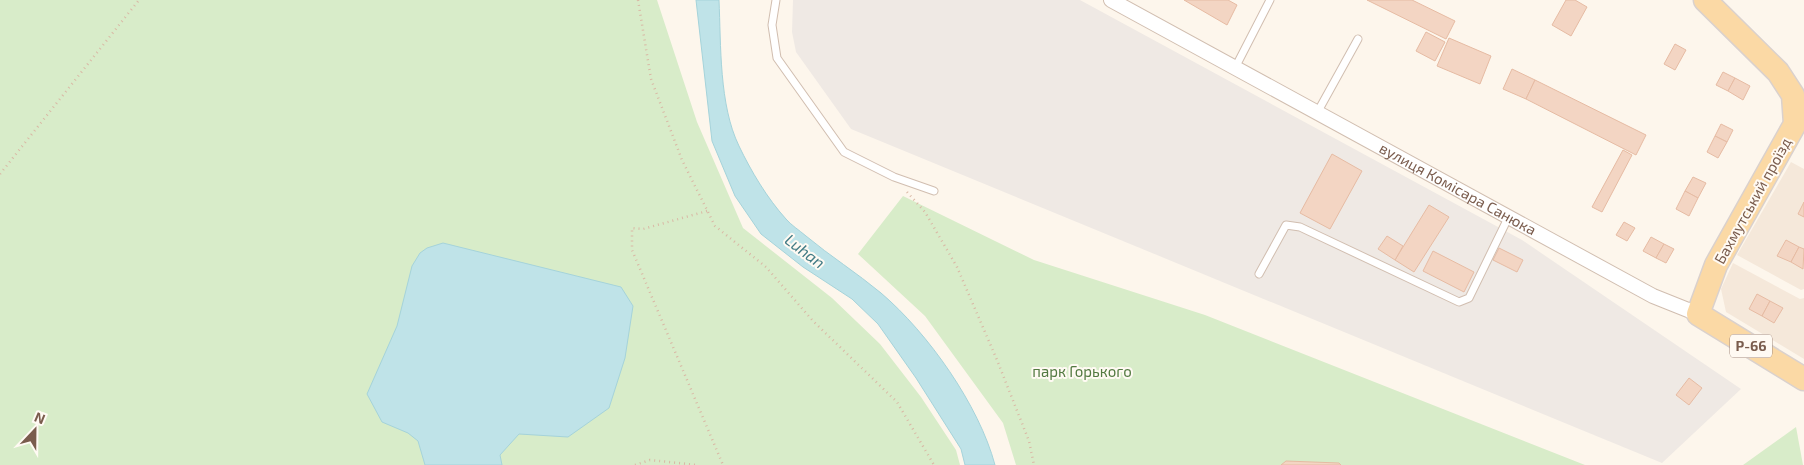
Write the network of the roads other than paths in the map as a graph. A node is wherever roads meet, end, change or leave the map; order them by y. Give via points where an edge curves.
1 (776, 0) edge
2 (1111, 0) edge
3 (1270, 0) edge
4 (1706, 0) edge
5 (1358, 39) dead end
6 (1235, 68) junction
7 (1317, 113) junction
8 (934, 192) dead end
9 (1508, 218) junction
10 (1259, 274) dead end
11 (1698, 314) junction
12 (1804, 378) edge

1 - 8 lane via 772,25 776,58 844,152 894,177
2 - 6 street, вулиця Комісара Санюка
3 - 6 lane
4 - 11 main road, Бахмутський проїзд via 1778,72 1793,95 1795,124 1716,264
5 - 7 lane
6 - 7 street, вулиця Комісара Санюка
7 - 9 street, вулиця Комісара Санюка
9 - 10 lane via 1469,298 1459,302 1300,227 1286,225
9 - 11 street, вулиця Комісара Санюка via 1653,296
11 - 12 main road, вулиця Комісара Санюка / Р-66

